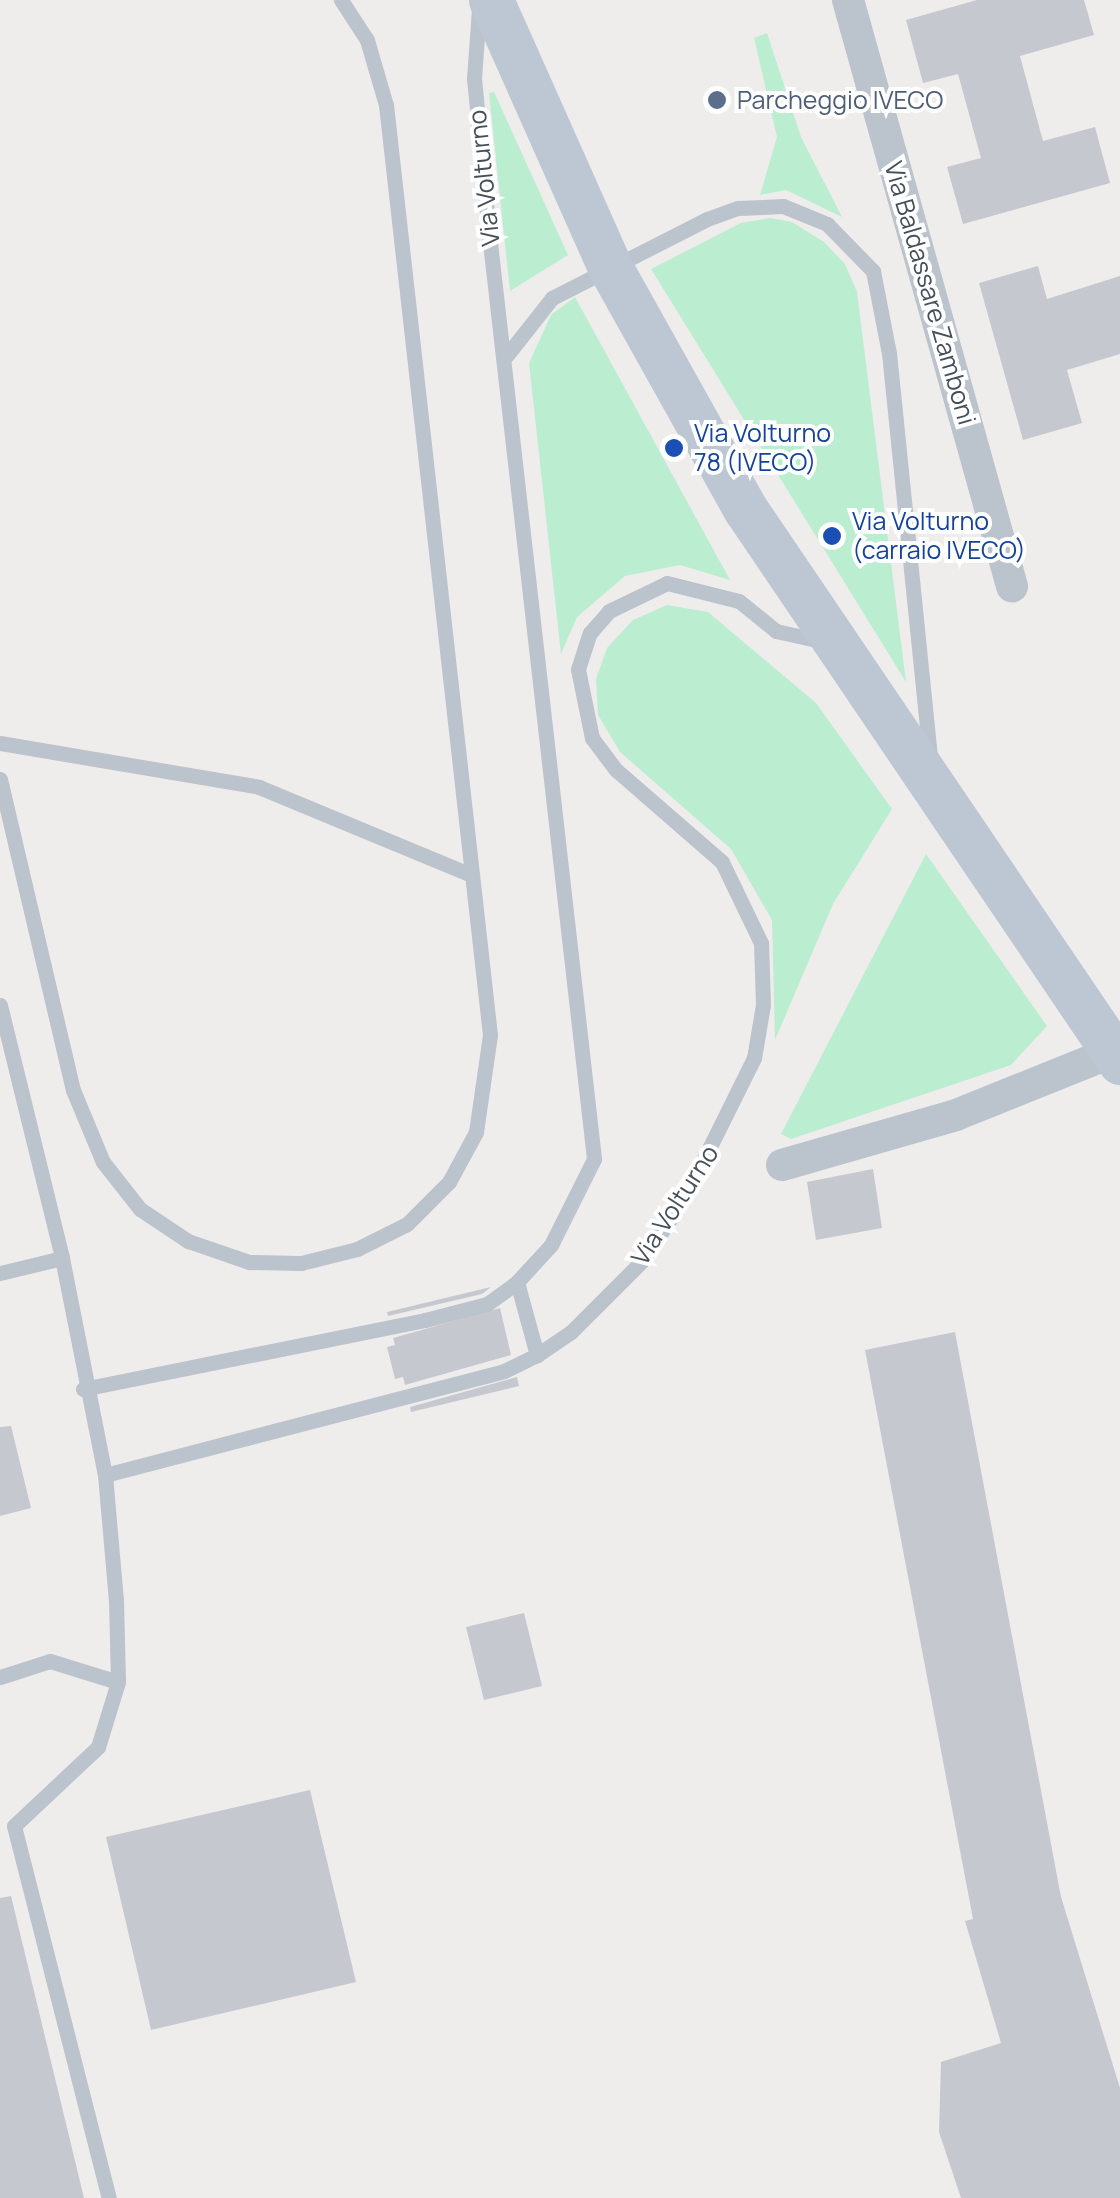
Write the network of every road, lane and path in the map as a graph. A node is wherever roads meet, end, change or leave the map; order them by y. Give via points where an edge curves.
1 (341, 0) edge
2 (480, 0) edge
3 (491, 0) edge
4 (848, 0) edge
5 (610, 267) junction
6 (507, 355) junction
7 (1012, 586) dead end
8 (834, 644) junction
9 (0, 744) edge
10 (0, 779) edge
11 (934, 792) junction
12 (469, 874) junction
13 (0, 1005) edge
14 (1116, 1057) edge
15 (782, 1166) dead end
16 (62, 1258) junction
17 (0, 1273) edge
18 (517, 1282) junction
19 (537, 1355) junction
20 (83, 1389) junction
21 (104, 1475) junction
22 (0, 1677) edge
23 (118, 1682) junction
24 (109, 2198) edge

1 - 12 lane via 367,40 386,104
2 - 6 lane, Via Volturno via 474,78
3 - 5 street
4 - 7 street, Via Baldassare Zamboni
5 - 6 lane via 552,298
5 - 8 street via 746,510
5 - 11 lane via 741,201 783,206 828,224 873,270 889,353
6 - 18 lane, Via Volturno via 594,1159 551,1245
8 - 11 street
8 - 19 lane, Via Volturno via 776,631 738,602 667,583 609,611 590,633 578,669 592,738 616,770 722,862 762,943 763,1005 754,1058 685,1197 642,1261 572,1332
9 - 12 lane via 259,787
10 - 12 lane via 73,1090 104,1162 156,1220 188,1241 248,1262 301,1263 357,1249 407,1224 449,1182 476,1132 490,1035
11 - 14 street
13 - 16 lane
14 - 15 street via 956,1116
16 - 17 lane
16 - 20 lane
18 - 19 lane
18 - 20 lane, Via Volturno via 487,1304 425,1320
19 - 21 lane, Via Volturno via 504,1371
20 - 21 lane
21 - 23 lane
22 - 23 lane via 50,1661
23 - 24 lane via 98,1747 14,1826

